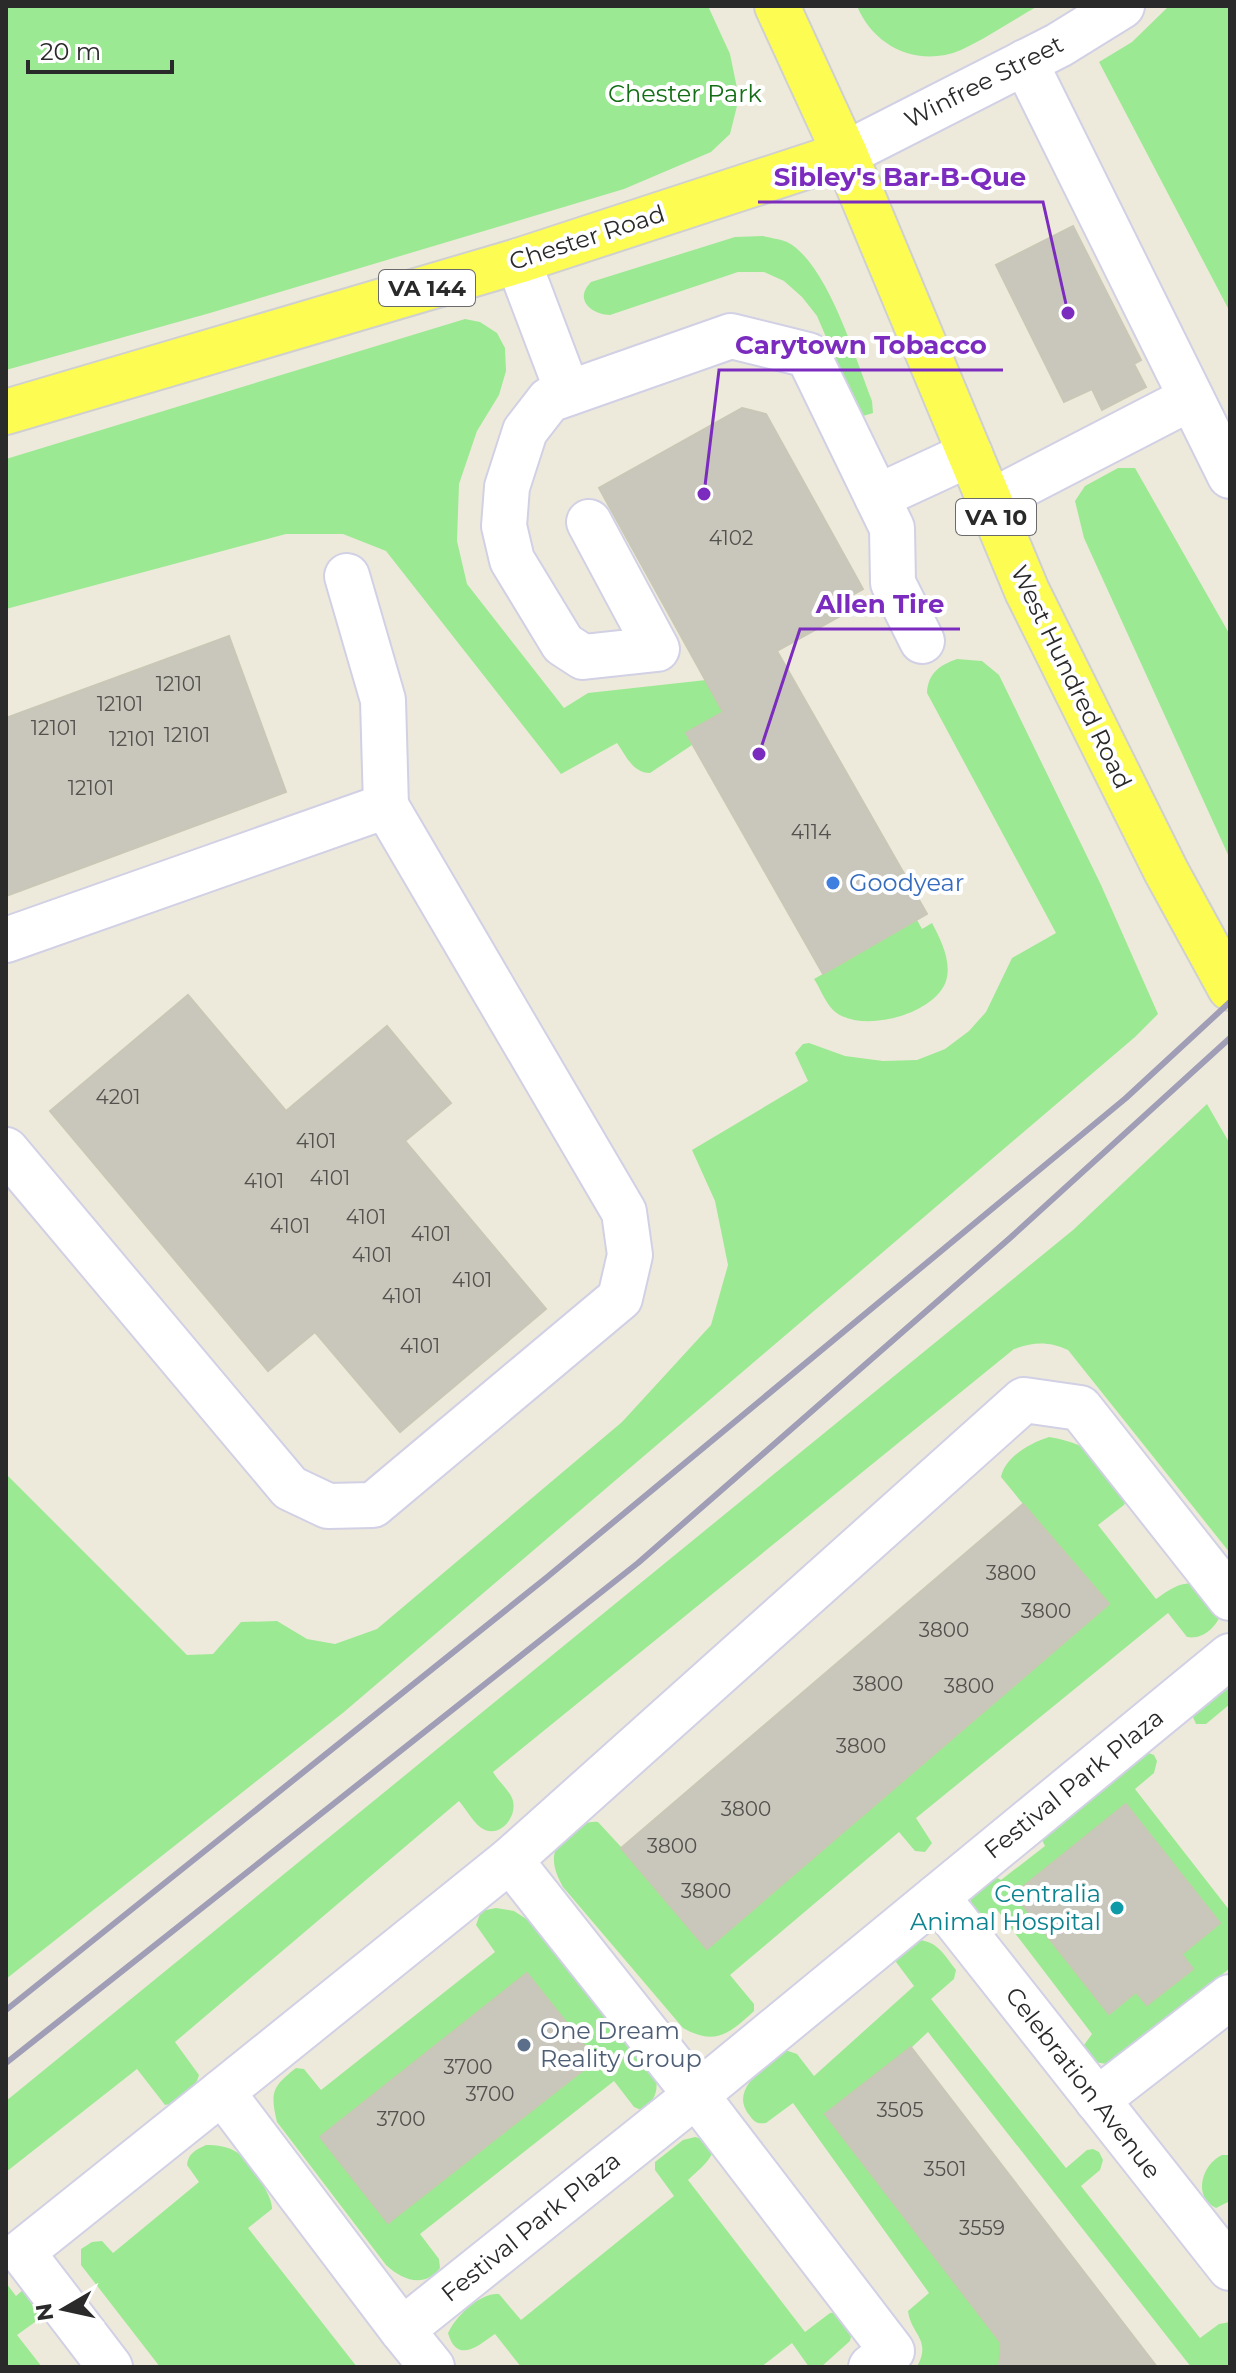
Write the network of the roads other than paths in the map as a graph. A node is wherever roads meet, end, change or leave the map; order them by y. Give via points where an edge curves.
1 (777, 6) edge
2 (1122, 6) edge
3 (1025, 62) junction
4 (845, 154) junction
5 (518, 261) junction
6 (568, 393) junction
7 (1191, 398) junction
8 (6, 412) edge
9 (970, 454) junction
10 (1230, 476) edge
11 (877, 497) junction
12 (990, 502) junction
13 (589, 522) dead end
14 (347, 576) dead end
15 (922, 641) dead end
16 (386, 806) junction
17 (6, 940) edge
18 (1230, 988) edge
19 (6, 1150) edge
20 (1230, 1598) edge
21 (1230, 1656) edge
22 (510, 1860) junction
23 (937, 1897) junction
24 (1230, 1997) edge
25 (222, 2092) junction
26 (696, 2095) junction
27 (1097, 2100) junction
28 (1230, 2268) edge
29 (402, 2330) junction
30 (110, 2367) edge
31 (432, 2367) edge
32 (871, 2367) edge

1 - 4 main road, West Hundred Road / VA 10
2 - 3 street, Winfree Street
3 - 4 street, Winfree Street
3 - 7 street
4 - 5 main road, Chester Road / VA 144
4 - 9 main road, West Hundred Road / VA 10
5 - 6 street
5 - 8 main road, Chester Road / VA 144
6 - 11 street via 731,336 808,355
6 - 13 street via 549,400 525,431 507,487 504,526 512,560 563,644 583,657 657,649
7 - 10 street
7 - 12 street
9 - 11 street
9 - 12 main road, West Hundred Road / VA 10
11 - 15 street via 892,528 893,583
12 - 18 main road, West Hundred Road / VA 10 via 1027,591
14 - 16 street via 383,700
16 - 17 street
16 - 19 street via 624,1212 630,1255 620,1298 373,1505 328,1506 290,1488
20 - 22 street via 1080,1408 1024,1400
21 - 23 street, Festival Park Plaza
22 - 25 street
22 - 26 street
23 - 26 street, Festival Park Plaza
23 - 27 street, Celebration Avenue
24 - 27 street
25 - 29 street
25 - 30 street via 22,2252
26 - 29 street, Festival Park Plaza
26 - 32 street via 892,2351
27 - 28 street, Celebration Avenue
29 - 31 street

